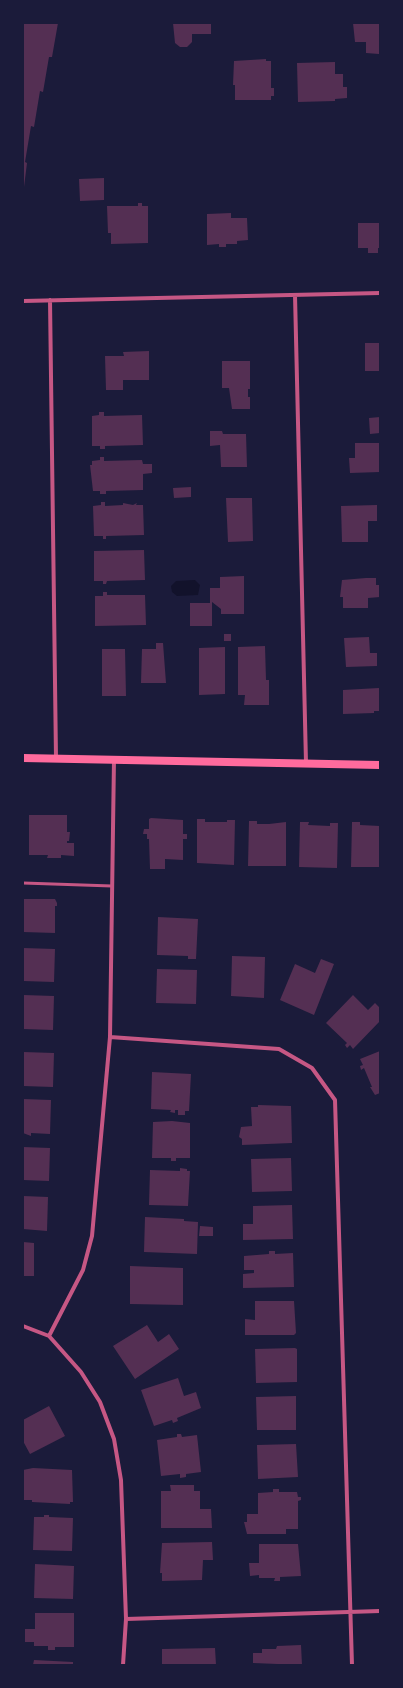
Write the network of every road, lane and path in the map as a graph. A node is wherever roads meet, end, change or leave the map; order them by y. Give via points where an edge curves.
1 (380, 293) edge
2 (295, 295) junction
3 (50, 300) junction
4 (23, 301) edge
5 (23, 758) edge
6 (56, 758) junction
7 (114, 759) junction
8 (306, 763) junction
9 (380, 765) edge
10 (23, 883) edge
11 (112, 886) junction
12 (110, 1037) junction
13 (23, 1326) edge
14 (49, 1336) junction
15 (380, 1611) edge
16 (350, 1612) junction
17 (126, 1619) junction
18 (124, 1665) edge
19 (352, 1665) edge

1 - 2 street
2 - 3 street
2 - 8 street
3 - 4 street
3 - 6 street
5 - 6 main road
6 - 7 main road
7 - 8 main road
7 - 11 street
8 - 9 main road
10 - 11 lane
11 - 12 street
12 - 14 street via 92,1236 83,1270
12 - 16 street via 279,1049 312,1068 335,1100
13 - 14 street
14 - 17 street via 81,1372 100,1402 114,1438 122,1480
15 - 16 street
16 - 17 street
16 - 19 street
17 - 18 street

